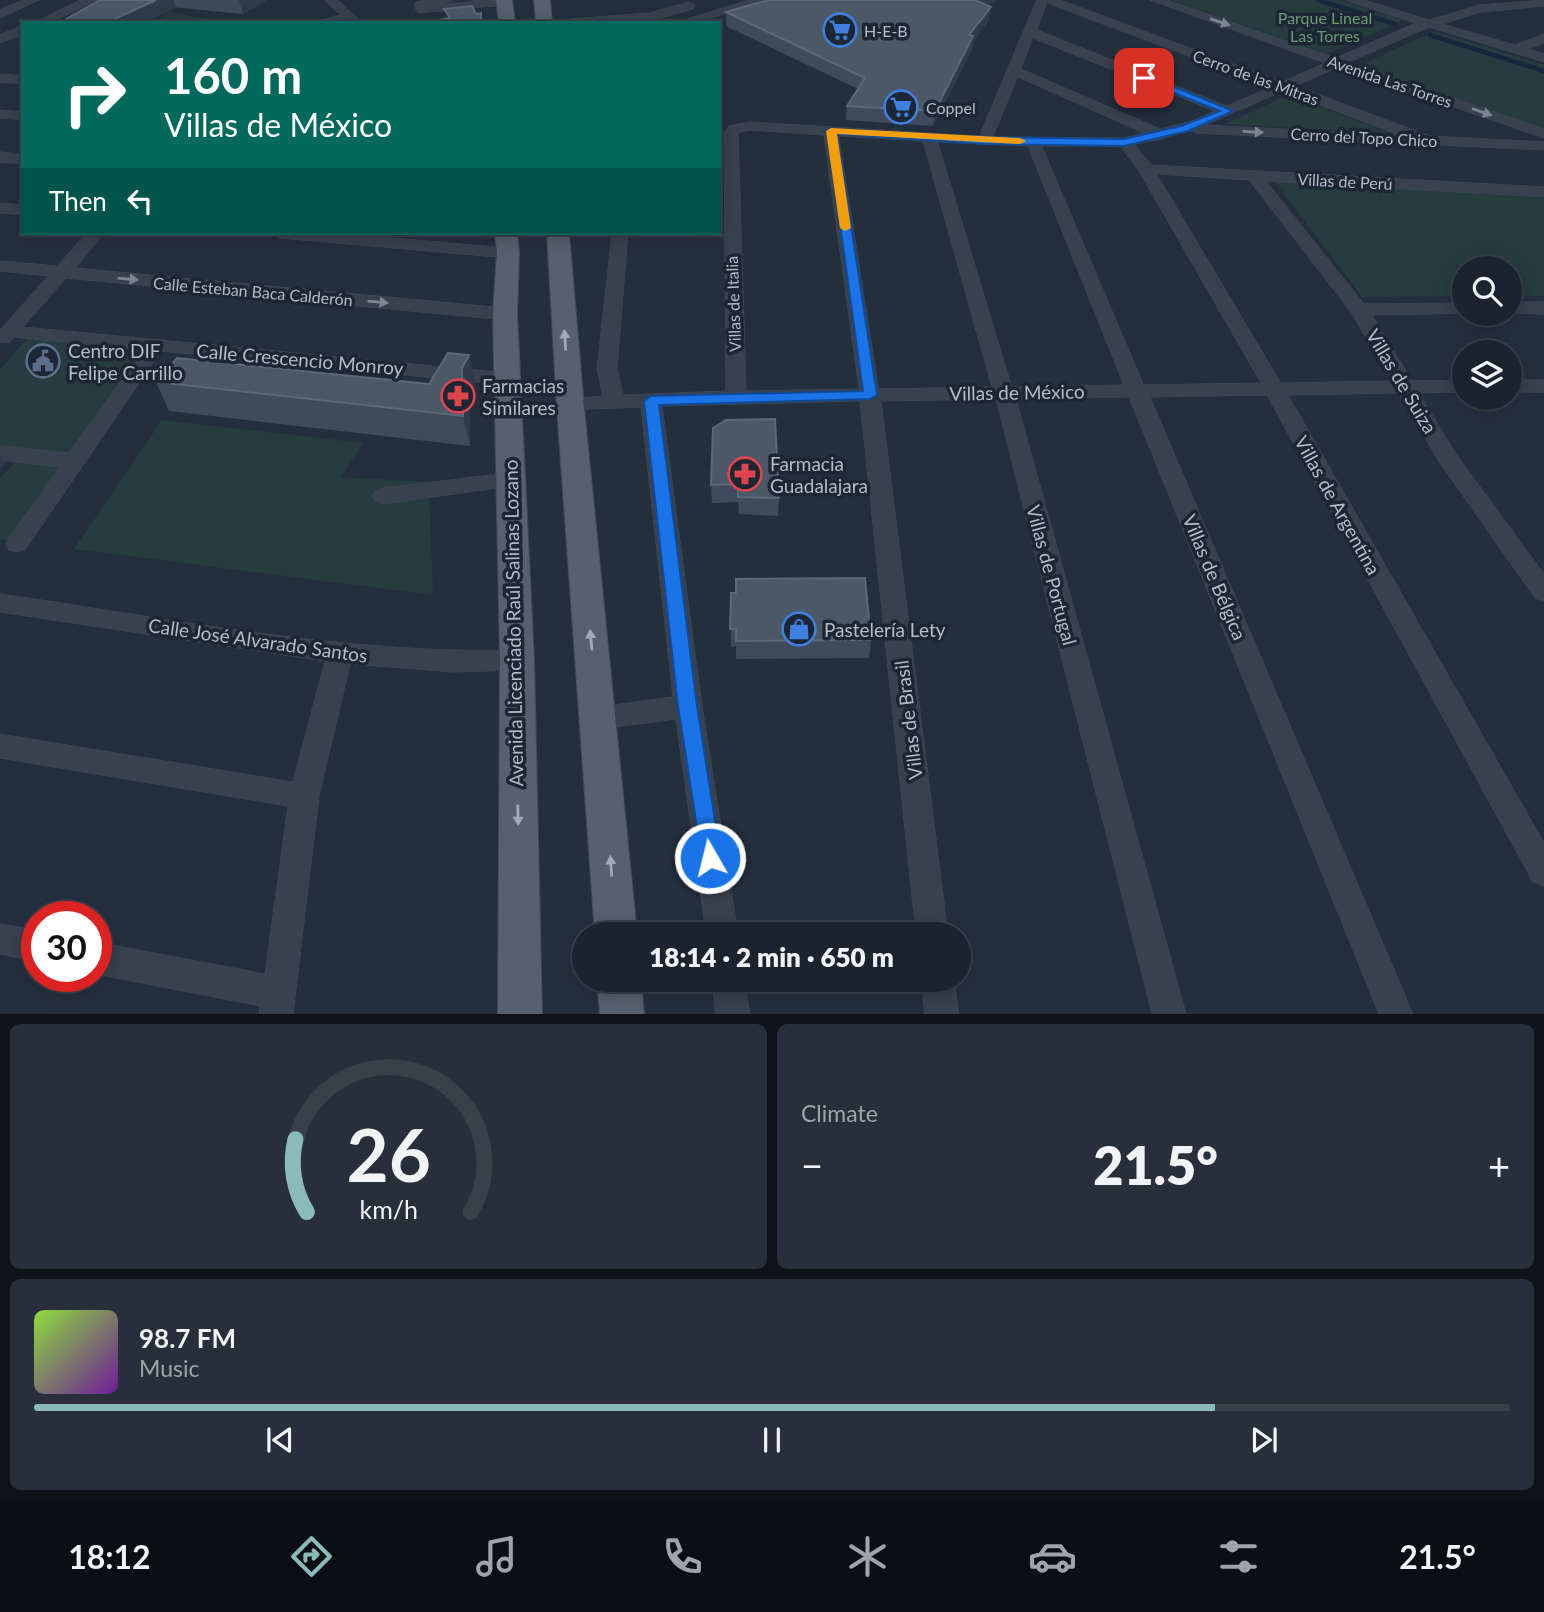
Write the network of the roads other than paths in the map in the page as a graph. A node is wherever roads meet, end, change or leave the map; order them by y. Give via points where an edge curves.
1 (33, 0) edge
2 (91, 0) edge
3 (331, 0) edge
4 (447, 0) edge
5 (504, 0) edge
6 (542, 0) edge
7 (762, 0) edge
8 (1043, 0) edge
9 (1049, 0) edge
10 (1156, 0) edge
11 (1352, 0) edge
12 (1544, 2) edge
13 (1461, 3) dead end
14 (689, 6) dead end
15 (777, 6) edge
16 (730, 9) junction
17 (1480, 9) junction
18 (0, 14) edge
19 (744, 15) junction
20 (353, 19) edge
21 (44, 21) edge
22 (506, 21) edge
23 (544, 21) edge
24 (597, 21) edge
25 (688, 21) edge
26 (721, 22) edge
27 (1432, 24) junction
28 (21, 31) edge
29 (1030, 32) junction
30 (1544, 38) edge
31 (0, 40) edge
32 (1517, 50) junction
33 (1544, 58) edge
34 (1336, 62) junction
35 (1015, 71) junction
36 (0, 78) edge
37 (21, 80) edge
38 (1284, 87) junction
39 (1228, 111) junction
40 (0, 114) edge
41 (21, 116) edge
42 (1185, 129) junction
43 (831, 131) junction
44 (1544, 134) edge
45 (1162, 135) junction
46 (929, 138) junction
47 (1425, 139) junction
48 (984, 141) junction
49 (1033, 142) junction
50 (1124, 142) junction
51 (1544, 146) edge
52 (0, 157) edge
53 (21, 159) edge
54 (1146, 169) junction
55 (1254, 176) junction
56 (725, 178) edge
57 (1544, 192) edge
58 (0, 208) edge
59 (21, 210) edge
60 (94, 235) edge
61 (325, 235) edge
62 (558, 235) edge
63 (620, 235) edge
64 (507, 243) edge
65 (0, 266) edge
66 (60, 272) junction
67 (1544, 308) edge
68 (1452, 309) edge
69 (1522, 309) edge
70 (1359, 310) junction
71 (505, 314) junction
72 (6, 330) edge
73 (156, 345) junction
74 (507, 379) junction
75 (1403, 386) junction
76 (1452, 386) edge
77 (1522, 387) edge
78 (1272, 388) junction
79 (1541, 389) edge
80 (1137, 391) junction
81 (1004, 392) junction
82 (870, 395) junction
83 (736, 397) junction
84 (651, 401) junction
85 (614, 402) junction
86 (569, 404) junction
87 (0, 453) edge
88 (75, 461) junction
89 (510, 480) junction
90 (383, 496) dead end
91 (17, 544) dead end
92 (1544, 592) edge
93 (0, 603) edge
94 (340, 653) junction
95 (517, 660) junction
96 (688, 706) junction
97 (599, 718) junction
98 (0, 746) edge
99 (304, 796) junction
100 (1544, 872) edge
101 (615, 922) edge
102 (720, 922) edge
103 (931, 922) edge
104 (0, 939) edge
105 (21, 943) edge
106 (112, 962) edge
107 (620, 992) edge
108 (730, 992) edge
109 (939, 992) edge
110 (278, 1003) edge
111 (520, 1013) edge
112 (622, 1013) edge
113 (733, 1013) edge
114 (942, 1013) edge
115 (1169, 1013) edge
116 (1396, 1013) edge

1 - 18 street
2 - 21 street
3 - 20 street
4 - 5 street via 420,6 424,10
5 - 22 main road
6 - 23 main road
7 - 16 street
8 - 29 street
9 - 38 street, Cerro de las Mitras
10 -> 34 street, Avenida Las Torres
11 - 27 street
12 - 17 street
13 - 17 street
14 - 24 street via 652,17
15 - 19 street
16 - 19 street
16 - 25 street
17 - 27 street
19 - 26 street
27 - 32 street
27 - 34 street
28 - 31 street
29 - 35 street
29 - 39 street
30 - 32 street
32 - 33 street
34 - 38 street
34 -> 44 street, Avenida Las Torres
35 - 45 street
35 - 48 street
36 - 37 street
38 - 39 street
38 - 47 street, Cerro de las Mitras
39 - 42 street
40 - 41 street
42 - 45 street
42 -> 47 street, Cerro del Topo Chico
43 - 46 street
43 - 56 street, Villas de Italia via 734,129
43 - 82 street, Villas de Brasil
45 - 50 street
46 - 48 street
46 - 81 street, Villas de Portugal
47 - 51 street, Cerro del Topo Chico
48 - 49 street
49 - 50 street
49 - 80 street, Villas de Bélgica
50 - 54 street, Villas de Argentina
52 - 53 street
54 - 55 street, Villas de Perú
54 - 78 street, Villas de Argentina
55 - 57 street, Villas de Perú
55 - 70 street, Villas de Suiza
56 - 83 street, Villas de Italia
58 - 59 street
60 - 66 street
61 - 64 street
86 -> 62 main road
63 - 85 street via 607,369
64 - 71 main road, Avenida Licenciado Raúl Salinas Lozano
65 - 66 street, Calle Esteban Baca Calderón
66 -> 71 street, Calle Esteban Baca Calderón
66 - 72 street
67 - 69 street
68 - 70 street
70 - 75 street, Villas de Suiza
71 - 74 main road, Avenida Licenciado Raúl Salinas Lozano
72 - 73 street, Calle Crescencio Monroy
73 - 74 street, Calle Crescencio Monroy
73 - 88 street
74 - 89 main road, Avenida Licenciado Raúl Salinas Lozano
75 - 76 street, Villas de México
75 - 78 street, Villas de México
75 - 92 street, Villas de Suiza via 1448,458
77 - 79 street
78 - 80 street, Villas de México
78 - 100 street, Villas de Argentina
80 - 81 street, Villas de México
80 - 116 street, Villas de Bélgica
81 - 82 street, Villas de México
81 - 115 street, Villas de Portugal
82 - 83 street, Villas de México
82 - 103 street, Villas de Brasil
83 - 84 street, Villas de México
84 - 85 street, Villas de México
84 - 96 street
85 - 86 street, Villas de México
97 -> 86 main road
87 - 88 street
88 - 91 street
89 - 90 street
89 - 95 main road, Avenida Licenciado Raúl Salinas Lozano
93 - 94 street, Calle José Alvarado Santos
94 - 95 street, Calle José Alvarado Santos via 454,662
94 - 99 street
95 -> 111 main road, Avenida Licenciado Raúl Salinas Lozano
96 - 97 street
96 - 102 street
101 -> 97 main road
98 - 99 street
99 - 110 street
104 - 105 street
106 - 110 street
107 - 112 main road
108 - 113 street
109 - 114 street

